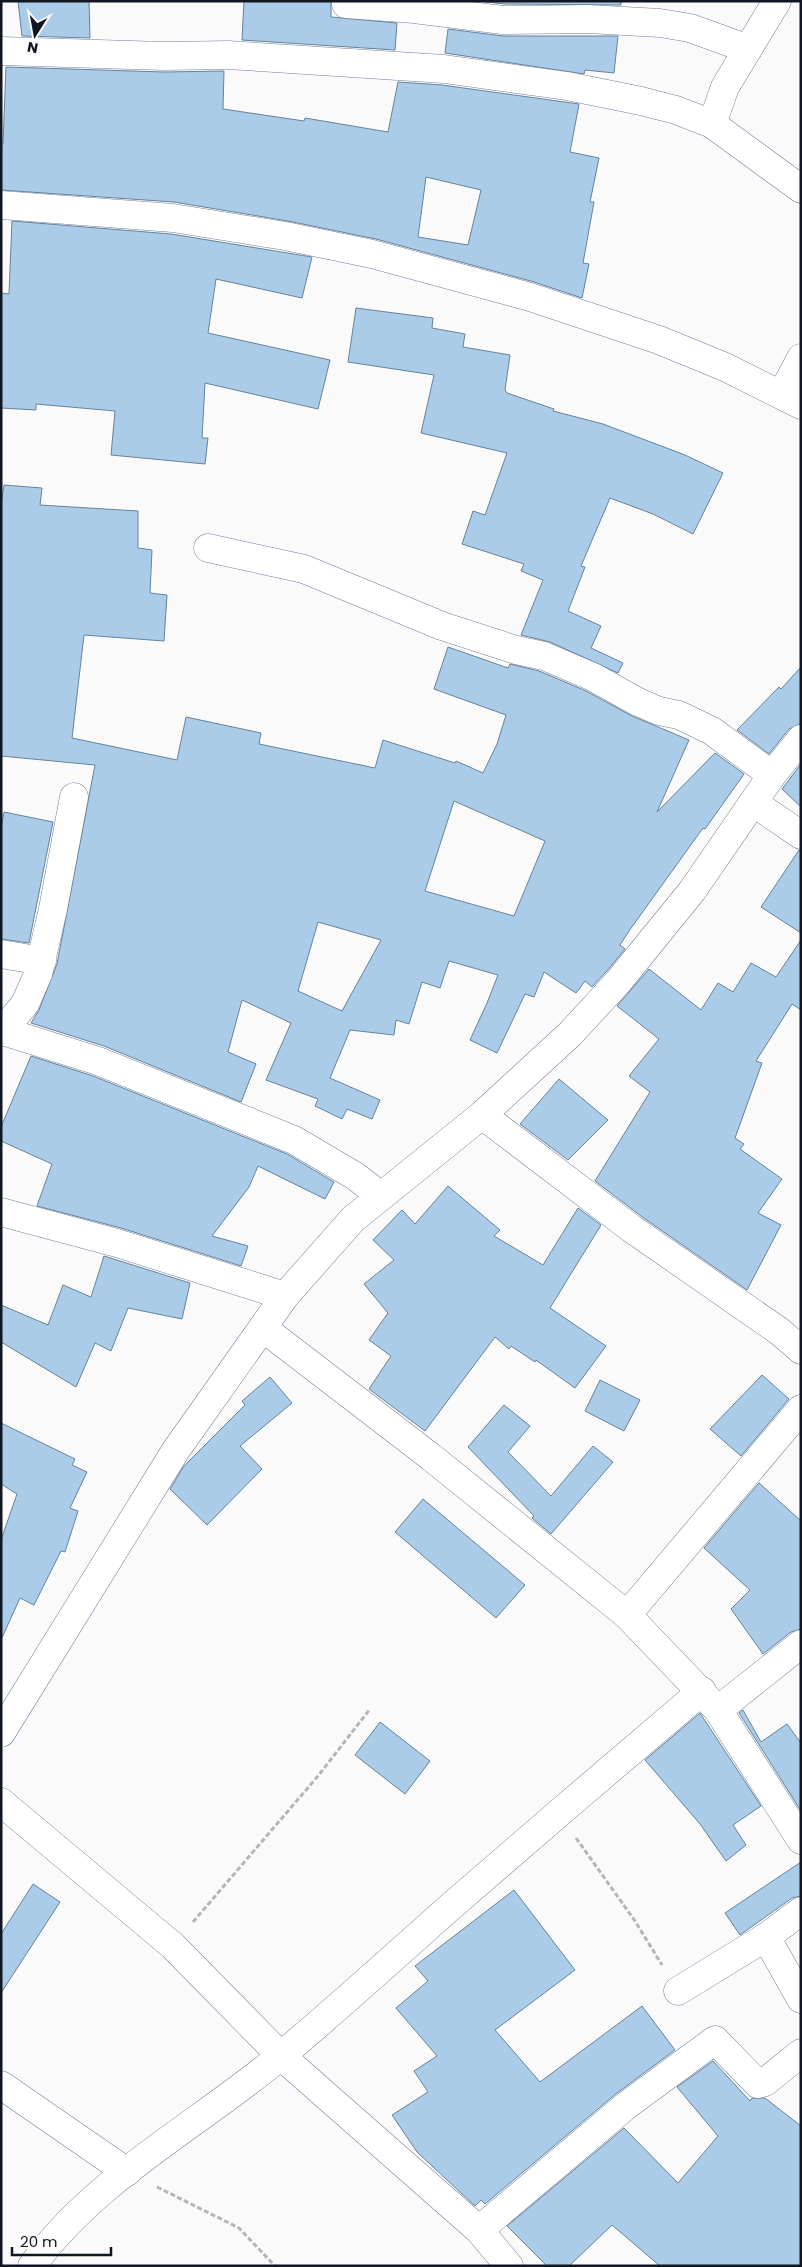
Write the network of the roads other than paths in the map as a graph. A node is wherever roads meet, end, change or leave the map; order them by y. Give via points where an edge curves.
1 (776, 1) edge
2 (346, 4) dead end
3 (748, 49) junction
4 (1, 51) edge
5 (712, 124) junction
6 (801, 189) edge
7 (1, 205) edge
8 (801, 358) edge
9 (791, 399) edge
10 (208, 548) dead end
11 (801, 739) edge
12 (772, 775) junction
13 (74, 797) dead end
14 (754, 804) junction
15 (801, 835) edge
16 (1, 954) edge
17 (42, 961) junction
18 (2, 1032) edge
19 (482, 1116) junction
20 (381, 1196) junction
21 (1, 1212) edge
22 (284, 1296) junction
23 (263, 1328) junction
24 (801, 1350) edge
25 (801, 1410) edge
26 (627, 1615) junction
27 (801, 1644) edge
28 (710, 1701) junction
29 (1, 1733) edge
30 (1, 1802) edge
31 (801, 1840) edge
32 (801, 1911) edge
33 (766, 1937) junction
34 (678, 1991) road end
35 (801, 1999) edge
36 (801, 2053) edge
37 (281, 2056) junction
38 (1, 2085) edge
39 (127, 2172) junction
40 (479, 2230) junction
41 (32, 2266) edge
42 (509, 2266) edge

1 - 3 street
2 - 3 street via 503,20 588,19 660,23 690,28
3 - 5 street via 725,87
4 - 5 street via 228,55 444,69 590,90 676,110
5 - 6 street
7 - 9 street via 174,218 372,254 530,297 659,340
8 - 9 street
10 - 12 street via 304,569 442,626 544,656 593,677 638,702 712,730
11 - 12 street
12 - 14 street
13 - 17 street
14 - 15 street
14 - 19 street via 692,891 618,982 570,1034
16 - 17 street
17 - 18 street via 25,1004
18 - 20 street via 98,1061 294,1140 355,1176
19 - 20 street
19 - 24 street
20 - 22 street via 353,1219
21 - 22 street via 117,1243
22 - 23 street
23 - 26 street via 431,1457
23 - 29 street via 176,1450
25 - 26 street
26 - 28 street
27 - 28 street
28 - 31 street
28 - 37 street via 559,1812
30 - 37 street via 173,1946
32 - 33 street
33 - 34 street
33 - 35 street
36 - 40 street via 758,2084 715,2040 627,2105
37 - 39 street
37 - 40 street
38 - 39 street
39 - 41 street via 52,2238
40 - 42 street

